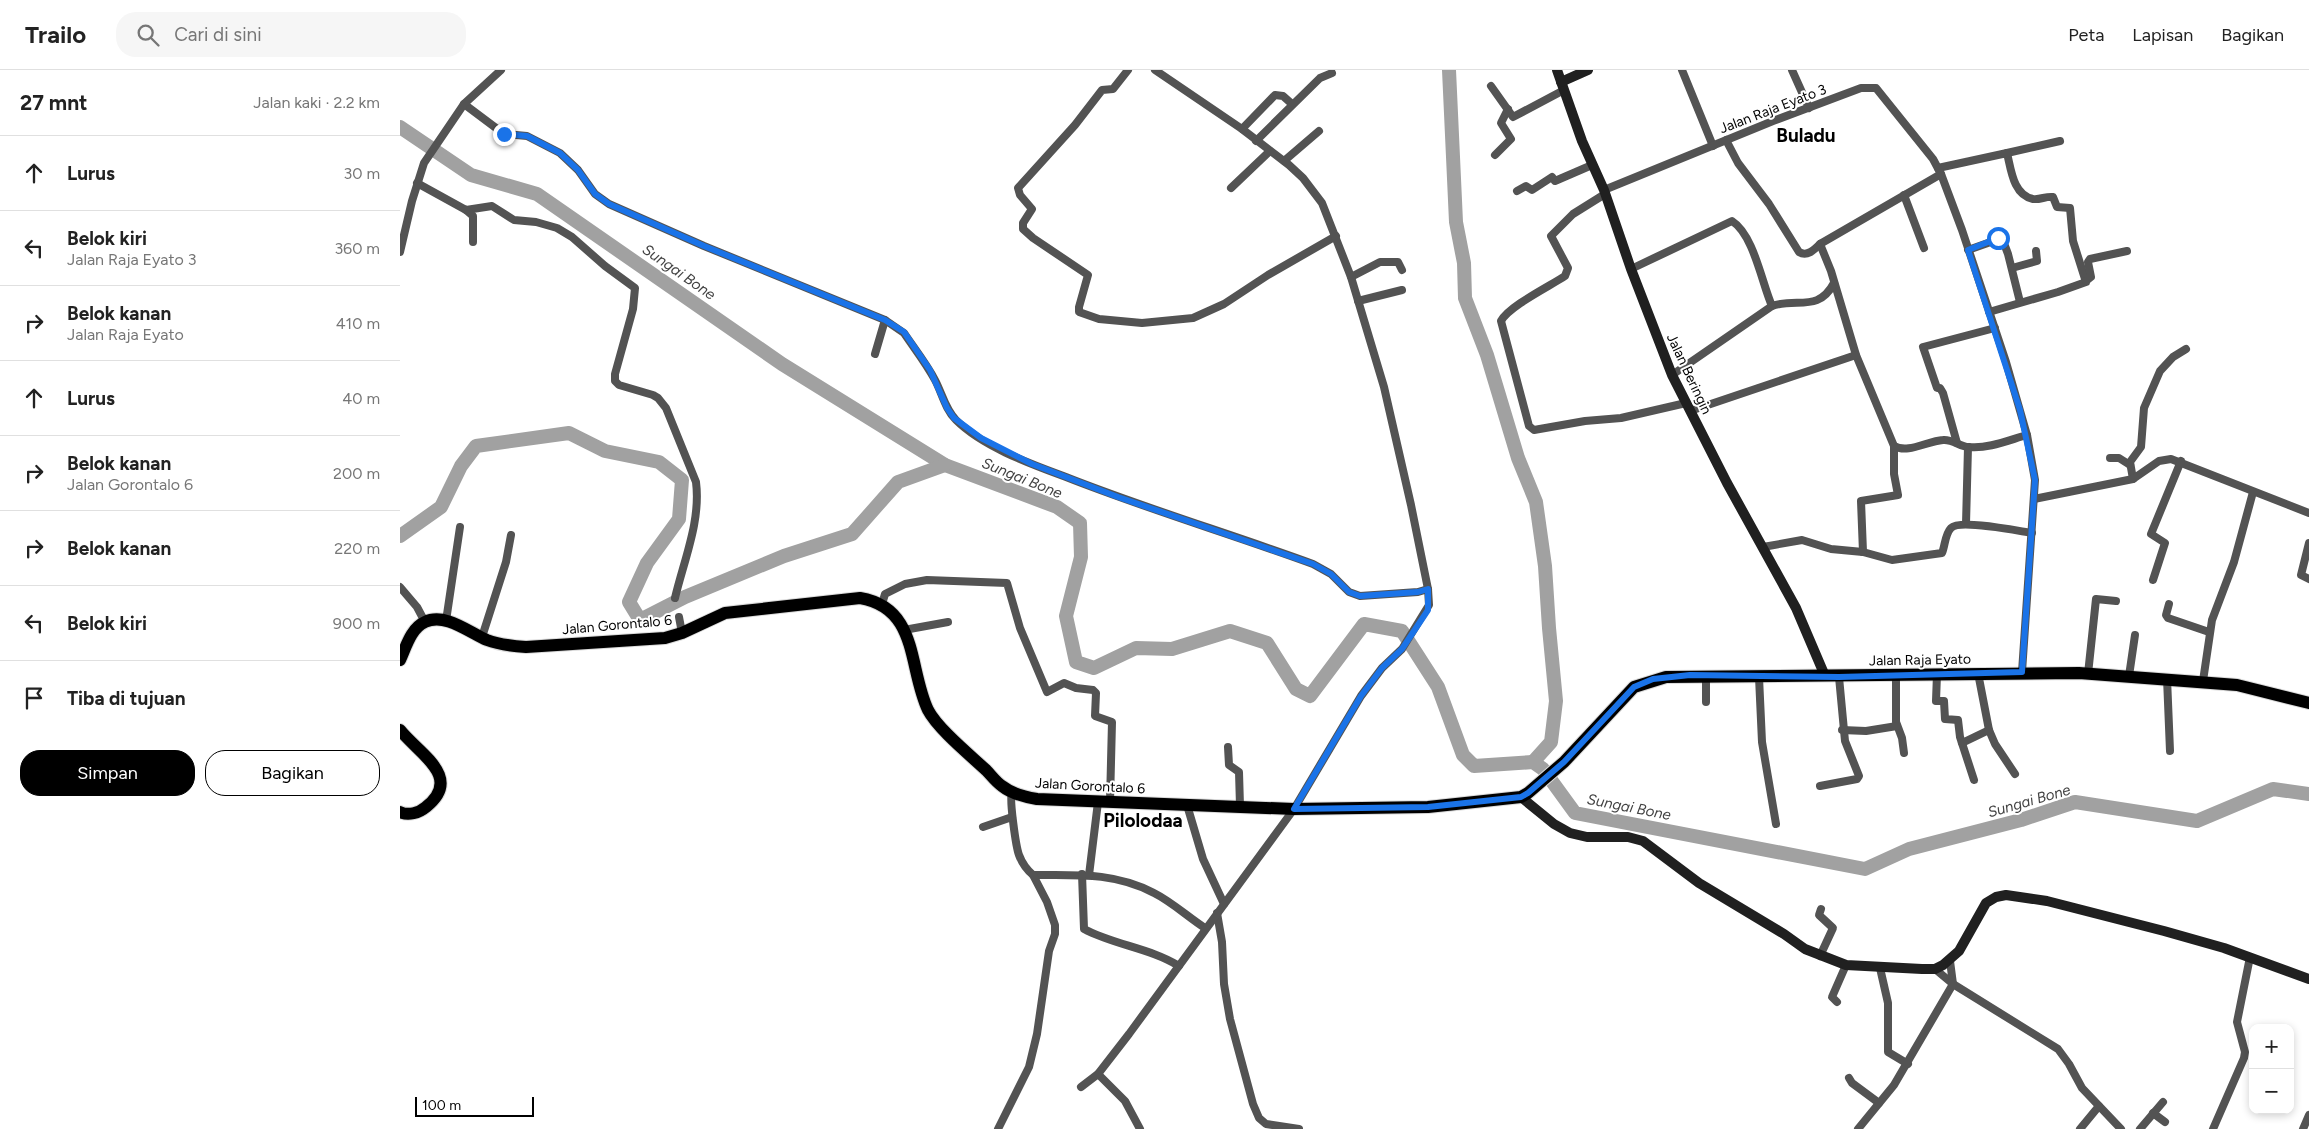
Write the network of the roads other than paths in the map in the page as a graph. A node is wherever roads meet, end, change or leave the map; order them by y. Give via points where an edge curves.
1 (502, 70) edge
2 (1128, 70) edge
3 (1155, 70) edge
4 (1557, 70) edge
5 (1588, 70) edge
6 (1682, 70) edge
7 (1792, 70) edge
8 (1332, 73) dead end
9 (1491, 86) dead end
10 (1563, 86) junction
11 (464, 104) junction
12 (1292, 104) junction
13 (1809, 108) junction
14 (1508, 109) junction
15 (1242, 129) junction
16 (1319, 131) dead end
17 (1726, 140) junction
18 (2060, 140) dead end
19 (1256, 141) junction
20 (1713, 146) junction
21 (1270, 151) junction
22 (2007, 152) junction
23 (1495, 155) dead end
24 (1284, 161) junction
25 (1592, 165) junction
26 (1939, 171) junction
27 (417, 183) junction
28 (1231, 188) dead end
29 (1517, 192) dead end
30 (1604, 192) junction
31 (1904, 195) junction
32 (466, 210) junction
33 (1336, 236) junction
34 (472, 242) dead end
35 (1820, 244) junction
36 (1924, 248) dead end
37 (1968, 250) junction
38 (2036, 251) dead end
39 (2127, 251) dead end
40 (400, 252) edge
41 (2012, 268) junction
42 (1631, 269) junction
43 (1402, 270) dead end
44 (1351, 277) junction
45 (2086, 281) junction
46 (1834, 283) junction
47 (1402, 290) dead end
48 (1358, 301) junction
49 (2020, 302) junction
50 (1772, 306) junction
51 (1989, 312) junction
52 (885, 320) junction
53 (1995, 328) junction
54 (2186, 349) dead end
55 (875, 354) dead end
56 (1856, 355) junction
57 (1672, 375) junction
58 (1688, 407) junction
59 (2027, 435) junction
60 (1957, 443) junction
61 (1894, 446) junction
62 (1968, 447) junction
63 (2110, 458) dead end
64 (2181, 461) junction
65 (2130, 465) junction
66 (2133, 479) junction
67 (2253, 492) junction
68 (2034, 499) junction
69 (2309, 513) edge
70 (1966, 524) junction
71 (460, 528) dead end
72 (2032, 533) junction
73 (511, 534) dead end
74 (2309, 544) edge
75 (1763, 547) junction
76 (1862, 552) junction
77 (2309, 579) edge
78 (2153, 580) dead end
79 (400, 586) edge
80 (1428, 589) junction
81 (675, 598) dead end
82 (2116, 601) dead end
83 (882, 604) junction
84 (2169, 604) dead end
85 (679, 617) dead end
86 (446, 621) junction
87 (425, 622) junction
88 (948, 622) dead end
89 (904, 630) junction
90 (2209, 632) junction
91 (682, 633) junction
92 (2135, 634) dead end
93 (482, 637) junction
94 (400, 660) edge
95 (2022, 672) junction
96 (1978, 673) junction
97 (1937, 674) junction
98 (2088, 674) junction
99 (1896, 675) junction
100 (1706, 676) junction
101 (1825, 676) junction
102 (2129, 676) junction
103 (1759, 677) junction
104 (1839, 677) junction
105 (2167, 678) junction
106 (2203, 681) junction
107 (1706, 702) dead end
108 (2309, 703) edge
109 (1897, 726) junction
110 (400, 730) edge
111 (1842, 730) junction
112 (1989, 730) junction
113 (1962, 743) junction
114 (1228, 747) dead end
115 (2170, 751) dead end
116 (1904, 753) dead end
117 (2015, 774) dead end
118 (1974, 780) dead end
119 (1820, 786) dead end
120 (1012, 792) junction
121 (1524, 795) junction
122 (1104, 802) junction
123 (1187, 804) junction
124 (1240, 806) junction
125 (1294, 809) junction
126 (400, 813) edge
127 (1012, 817) junction
128 (1776, 824) dead end
129 (984, 827) dead end
130 (1086, 874) junction
131 (1033, 875) junction
132 (1224, 904) junction
133 (1822, 909) dead end
134 (1217, 913) junction
135 (1205, 928) junction
136 (1820, 956) junction
137 (2250, 957) junction
138 (1950, 961) junction
139 (1846, 965) junction
140 (1179, 966) junction
141 (1880, 968) junction
142 (1935, 968) junction
143 (2309, 979) edge
144 (1953, 984) junction
145 (1837, 1002) dead end
146 (1908, 1064) junction
147 (1098, 1074) junction
148 (1849, 1078) dead end
149 (1081, 1087) dead end
150 (2163, 1102) dead end
151 (1879, 1103) junction
152 (2099, 1106) junction
153 (2153, 1113) junction
154 (2309, 1115) edge
155 (2165, 1122) dead end
156 (998, 1129) edge
157 (1140, 1129) edge
158 (1299, 1129) edge
159 (1858, 1129) edge
160 (2080, 1129) edge
161 (2121, 1129) edge
162 (2140, 1129) edge
163 (2213, 1129) edge
164 (2303, 1129) edge

1 - 11 street
2 - 33 street via 1113,89 1102,90 1018,188 1032,209 1023,229 1088,275 1079,312 1099,319 1142,323 1193,318 1224,304
3 - 15 street
4 - 10 street, Jalan Beringin
5 - 10 street
6 - 20 street
7 - 13 street
8 - 12 street via 1320,78
9 - 14 street
10 - 14 street via 1513,117
10 - 25 street, Jalan Beringin
11 - 27 street via 424,163
11 - 52 street via 504,134 527,136 560,153 578,170 595,194 609,204
12 - 15 street via 1283,96 1275,95
12 - 19 street
13 - 17 street, Jalan Raja Eyato 3
13 - 26 street, Jalan Raja Eyato 3 via 1861,88 1876,88
14 - 23 street via 1502,123 1511,139
15 - 19 street
16 - 24 street
17 - 20 street, Jalan Raja Eyato 3
17 - 35 street via 1738,163 1799,252 1813,251
18 - 22 street
19 - 21 street
20 - 30 street, Jalan Raja Eyato 3
21 - 24 street
21 - 28 street
22 - 26 street
22 - 45 street via 2020,192 2032,199 2053,197 2057,207 2070,208 2073,241
24 - 33 street via 1317,193
25 - 29 street via 1555,181 1552,177 1532,190 1526,186
25 - 30 street, Jalan Beringin
26 - 31 street
26 - 37 street, Jalan Raja Eyato 3
27 - 32 street
27 - 40 street
30 - 42 street, Jalan Beringin
30 - 58 street, Jalan Raja Eyato 3 via 1573,214 1551,236 1568,268 1565,276 1520,304 1501,321 1529,426 1534,430
31 - 35 street
31 - 36 street
32 - 34 street via 473,216
32 - 81 street via 492,206 514,220 557,228 635,288 633,309 615,380 619,385 658,398 666,408 696,482 694,528
33 - 44 street
35 - 46 street
37 - 41 street via 2000,237
37 - 51 street, Jalan Raja Eyato 3
38 - 41 street via 2037,261
39 - 45 street via 2090,258 2091,277
41 - 49 street
42 - 50 street via 1732,221 1760,266
42 - 57 street, Jalan Beringin
43 - 44 street via 1398,262 1385,260
44 - 48 street
45 - 49 street
46 - 50 street via 1829,293 1818,300
46 - 56 street
47 - 48 street
48 - 80 street via 1384,387
49 - 51 street
50 - 57 street
51 - 53 street, Jalan Raja Eyato 3
52 - 55 street
52 - 80 street via 904,332 930,370 954,418 981,438 1017,457 1118,497 1313,564 1331,574 1349,592 1360,596
53 - 59 street, Jalan Raja Eyato 3
53 - 60 street via 1923,347 1936,388 1943,393
54 - 65 street via 2160,371 2144,408 2141,447
56 - 58 street
56 - 61 street
57 - 58 street, Jalan Beringin
58 - 75 street, Jalan Beringin
59 - 62 street via 1992,445
59 - 68 street, Jalan Raja Eyato 3 via 2035,480
60 - 61 street via 1944,440 1904,449
60 - 62 street
61 - 76 street via 1898,495 1861,501
62 - 70 street
63 - 65 street via 2119,458
64 - 66 street via 2165,459
64 - 67 street
64 - 78 street via 2151,534 2165,544
65 - 66 street
66 - 68 street
67 - 69 street
67 - 90 street via 2234,562
68 - 72 street, Jalan Raja Eyato 3
70 - 72 street
70 - 76 street via 1949,529 1939,555 1892,560
71 - 86 street
72 - 95 street, Jalan Raja Eyato 3
73 - 93 street via 506,562
74 - 77 street via 2301,575
75 - 76 street via 1802,540 1831,549
75 - 101 street, Jalan Beringin via 1796,608
79 - 87 street
80 - 125 street via 1429,605 1419,623 1402,649 1382,668 1361,696
82 - 98 street via 2096,599
83 - 89 main road, Jalan Gorontalo 6
83 - 91 main road, Jalan Gorontalo 6 via 860,598 734,612
83 - 122 street via 885,594 910,582 1007,583 1020,628 1047,692 1064,683 1094,690 1096,717 1112,722
84 - 90 street via 2168,618
85 - 91 street
86 - 87 main road, Jalan Gorontalo 6
86 - 93 main road, Jalan Gorontalo 6
87 - 94 main road via 410,637
88 - 89 street
89 - 120 main road, Jalan Gorontalo 6 via 929,712 997,782
90 - 106 street
91 - 93 main road, Jalan Gorontalo 6 via 665,638 526,647 505,646
92 - 102 street
95 - 96 main road, Jalan Raja Eyato
95 - 98 main road, Jalan Raja Eyato
96 - 97 main road, Jalan Raja Eyato
96 - 112 street
97 - 99 main road, Jalan Raja Eyato
97 - 113 street via 1936,701 1944,701 1945,720 1958,720
98 - 102 main road, Jalan Raja Eyato
99 - 104 main road, Jalan Raja Eyato
99 - 109 street
100 - 103 main road, Jalan Raja Eyato
100 - 107 street
100 - 121 main road, Jalan Raja Eyato via 1666,677 1634,687 1564,762
101 - 103 main road, Jalan Raja Eyato
101 - 104 main road, Jalan Raja Eyato
102 - 105 main road, Jalan Raja Eyato
103 - 128 street via 1762,742
104 - 111 street
105 - 106 main road, Jalan Raja Eyato
105 - 115 street
106 - 108 main road, Jalan Raja Eyato via 2237,685
109 - 111 street
109 - 116 street
110 - 126 main road via 436,768 441,783 440,790 424,809 410,814
111 - 119 street via 1859,776
112 - 113 street
112 - 117 street
113 - 118 street
114 - 124 street via 1229,765 1239,772
120 - 122 main road, Jalan Gorontalo 6 via 1037,799
120 - 127 street via 1009,801
121 - 125 main road, Jalan Gorontalo 6 via 1428,807
121 - 136 street via 1554,824 1570,833 1643,841 1699,884 1805,950
122 - 123 main road, Jalan Gorontalo 6
122 - 130 street
123 - 124 main road, Jalan Gorontalo 6
123 - 132 street via 1202,859
124 - 125 main road, Jalan Gorontalo 6
125 - 132 street
127 - 129 street
127 - 131 street via 1018,854
130 - 131 street
130 - 135 street via 1113,878 1155,893
130 - 140 street via 1084,930 1166,958
131 - 156 street via 1047,902 1055,930 1029,1067
132 - 134 street
133 - 136 street via 1819,915 1833,928
134 - 135 street
134 - 158 street via 1230,1019 1253,1104 1266,1124
135 - 140 street
136 - 139 street
137 - 138 street via 2107,916 2006,895 1986,903
137 - 143 street
137 - 163 street via 2237,1022 2244,1058
138 - 142 street
138 - 144 street
139 - 141 street
139 - 145 street via 1832,997
140 - 147 street
141 - 142 street
141 - 146 street via 1888,1003 1888,1052
142 - 144 street
144 - 146 street
144 - 152 street via 2058,1049 2082,1088
146 - 151 street
147 - 149 street
147 - 157 street via 1125,1101
148 - 151 street
150 - 153 street
151 - 159 street
152 - 160 street
152 - 161 street
153 - 155 street
153 - 162 street
154 - 164 street

